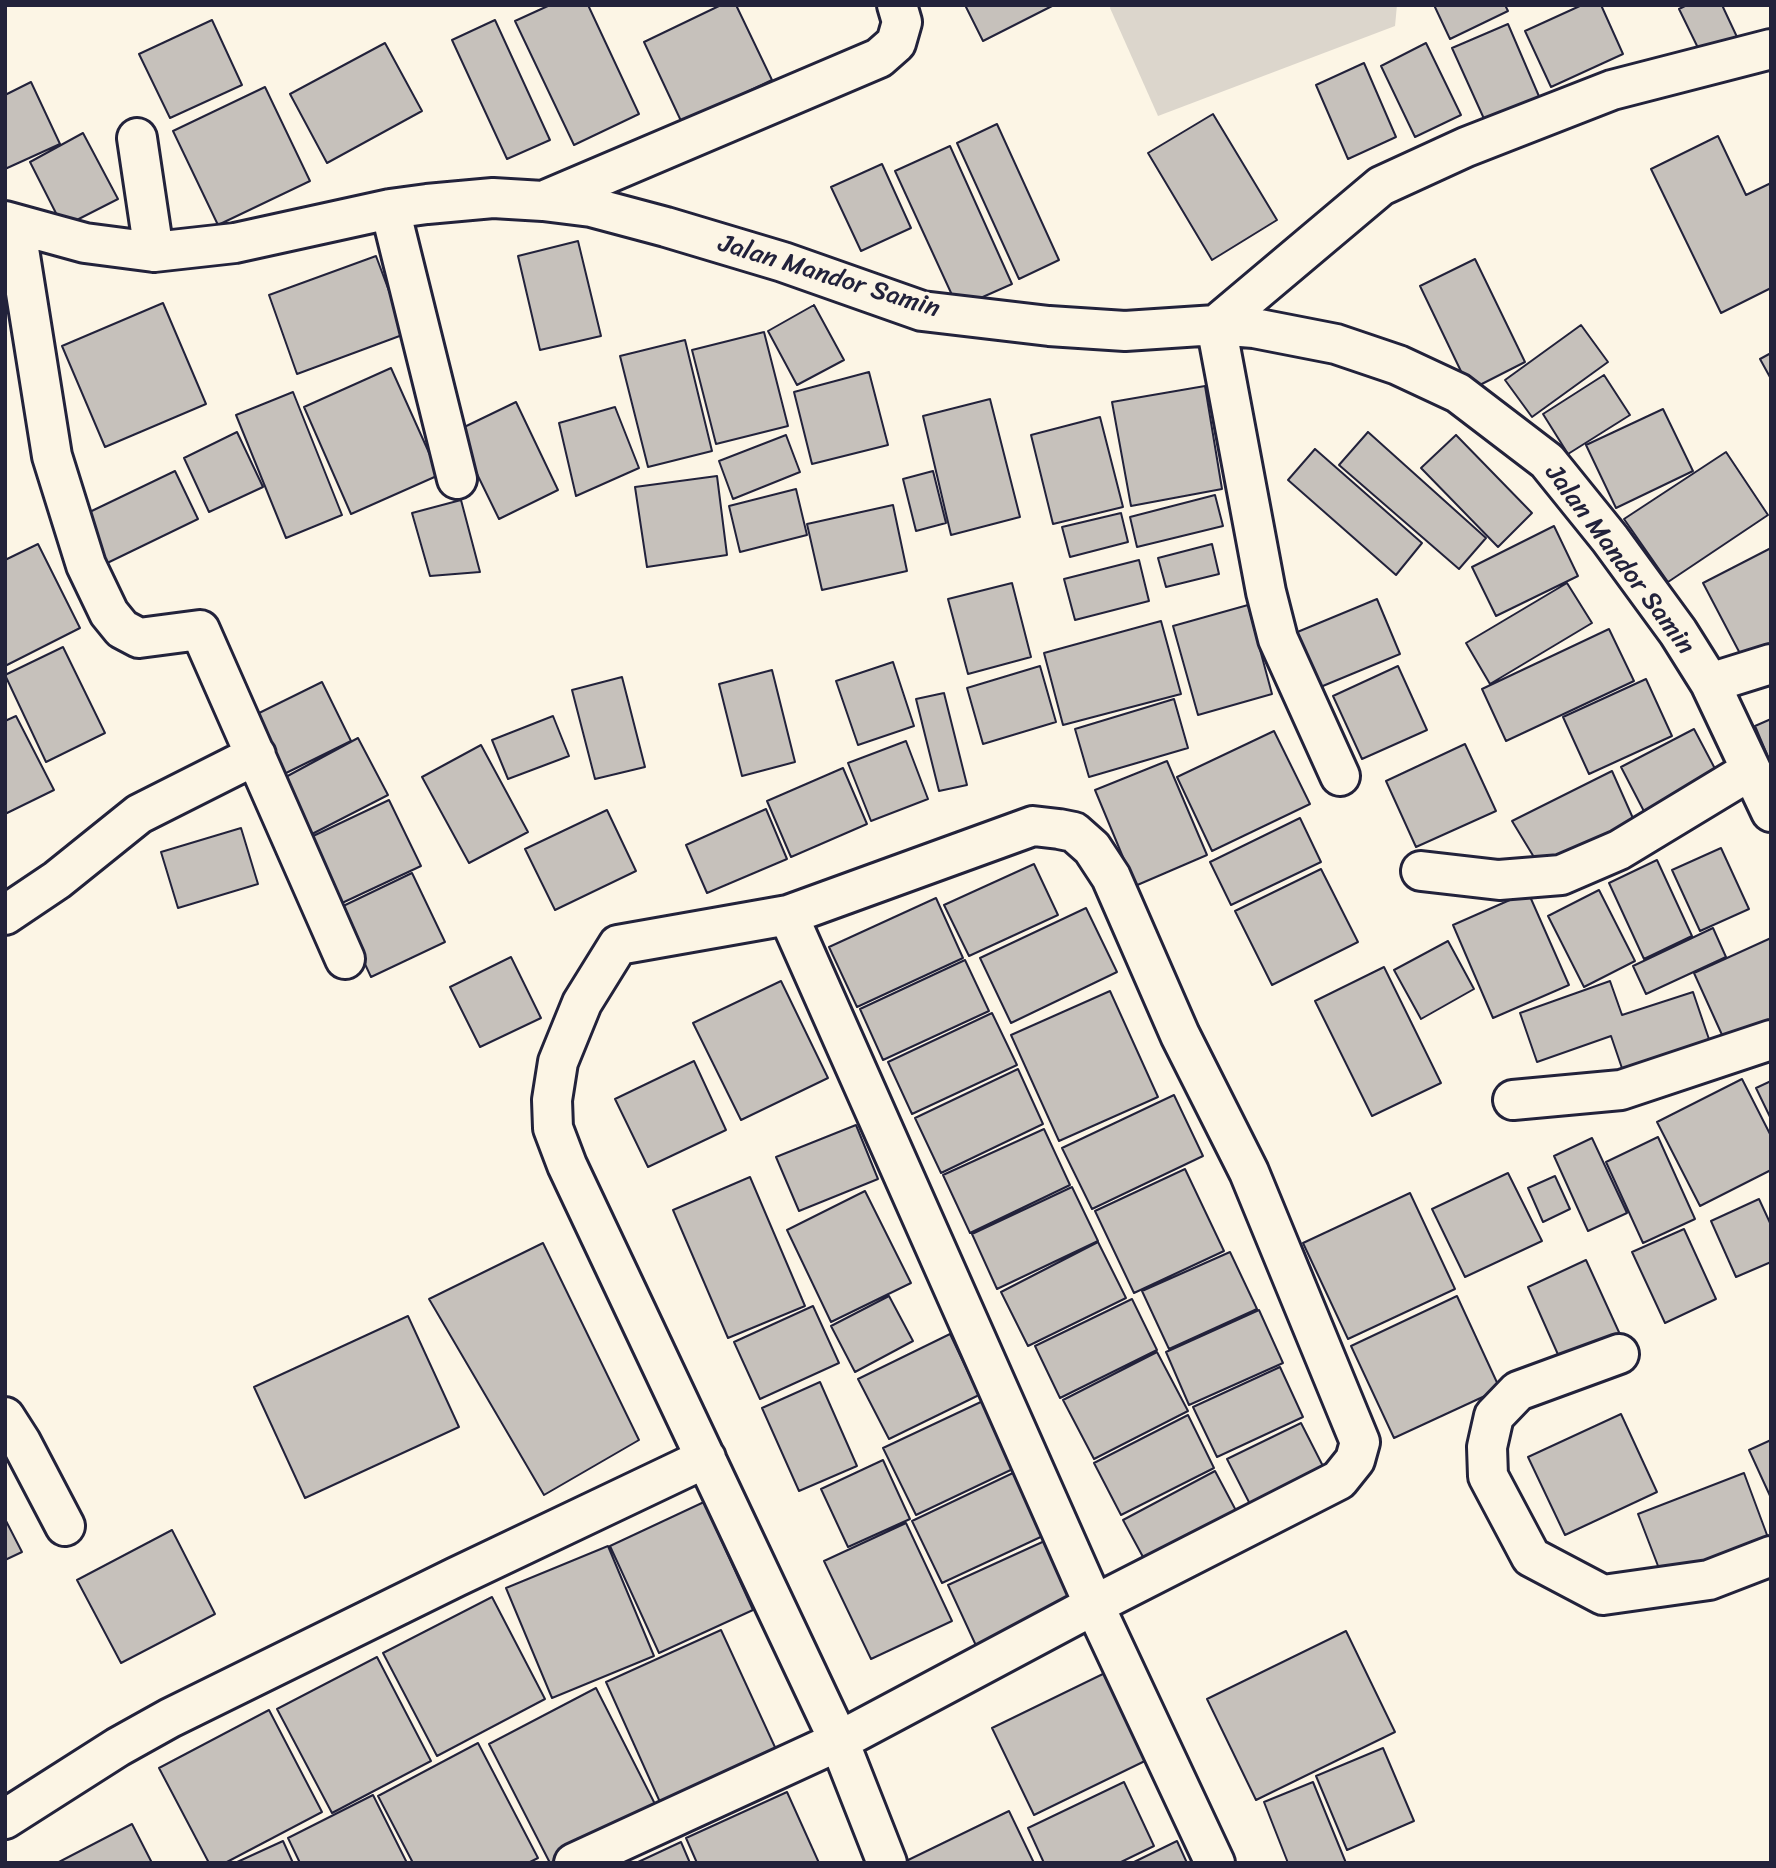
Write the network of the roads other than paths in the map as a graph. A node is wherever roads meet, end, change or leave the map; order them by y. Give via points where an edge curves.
1 (897, 5) edge
2 (1771, 49) edge
3 (137, 138) dead end
4 (543, 201) junction
5 (390, 209) junction
6 (10, 223) edge
7 (154, 252) junction
8 (1216, 325) junction
9 (457, 479) dead end
10 (1771, 664) edge
11 (1710, 684) junction
12 (256, 755) junction
13 (1751, 770) junction
14 (1340, 776) dead end
15 (1771, 812) edge
16 (1421, 871) dead end
17 (5, 915) edge
18 (788, 915) junction
19 (345, 959) dead end
20 (1771, 1040) edge
21 (1513, 1100) dead end
22 (1619, 1354) dead end
23 (5, 1417) edge
24 (706, 1458) junction
25 (65, 1525) dead end
26 (1771, 1556) edge
27 (1094, 1605) junction
28 (839, 1741) junction
29 (5, 1819) edge
30 (573, 1863) edge
31 (887, 1863) edge
32 (1215, 1863) edge

1 - 4 street via 902,22 896,43 879,58
2 - 8 street via 1612,90 1381,186
3 - 7 street
4 - 5 street, Jalan Mandor Samin via 494,198
4 - 8 street, Jalan Mandor Samin via 591,207 666,227 922,311 1125,331
5 - 7 street, Jalan Mandor Samin via 235,243
5 - 9 street
6 - 7 street, Jalan Mandor Samin via 85,243
6 - 12 street via 52,456 90,574 109,613 122,629 139,638 200,630
8 - 11 street, Jalan Mandor Samin via 1335,344 1398,365 1458,393 1547,461 1618,549
8 - 14 street via 1278,639
10 - 11 street
11 - 13 street, Jalan Mandor Samin
12 - 17 street via 139,814
12 - 19 street
13 - 15 street, Jalan Mandor Samin
13 - 16 street via 1619,850 1561,875 1499,880
18 - 24 street via 618,945 582,1003 558,1062 552,1100 553,1128 579,1194
18 - 27 street
18 - 27 street via 1033,826 1074,832 1092,848 1111,877 1180,1035 1249,1172 1360,1442 1356,1460 1339,1480
20 - 21 street via 1621,1090
22 - 26 street via 1518,1391 1494,1416 1487,1447 1488,1476 1531,1557 1603,1595 1709,1580
23 - 25 street
24 - 28 street
24 - 29 street via 181,1713 118,1746
27 - 28 street
27 - 32 street
28 - 30 street
28 - 31 street

